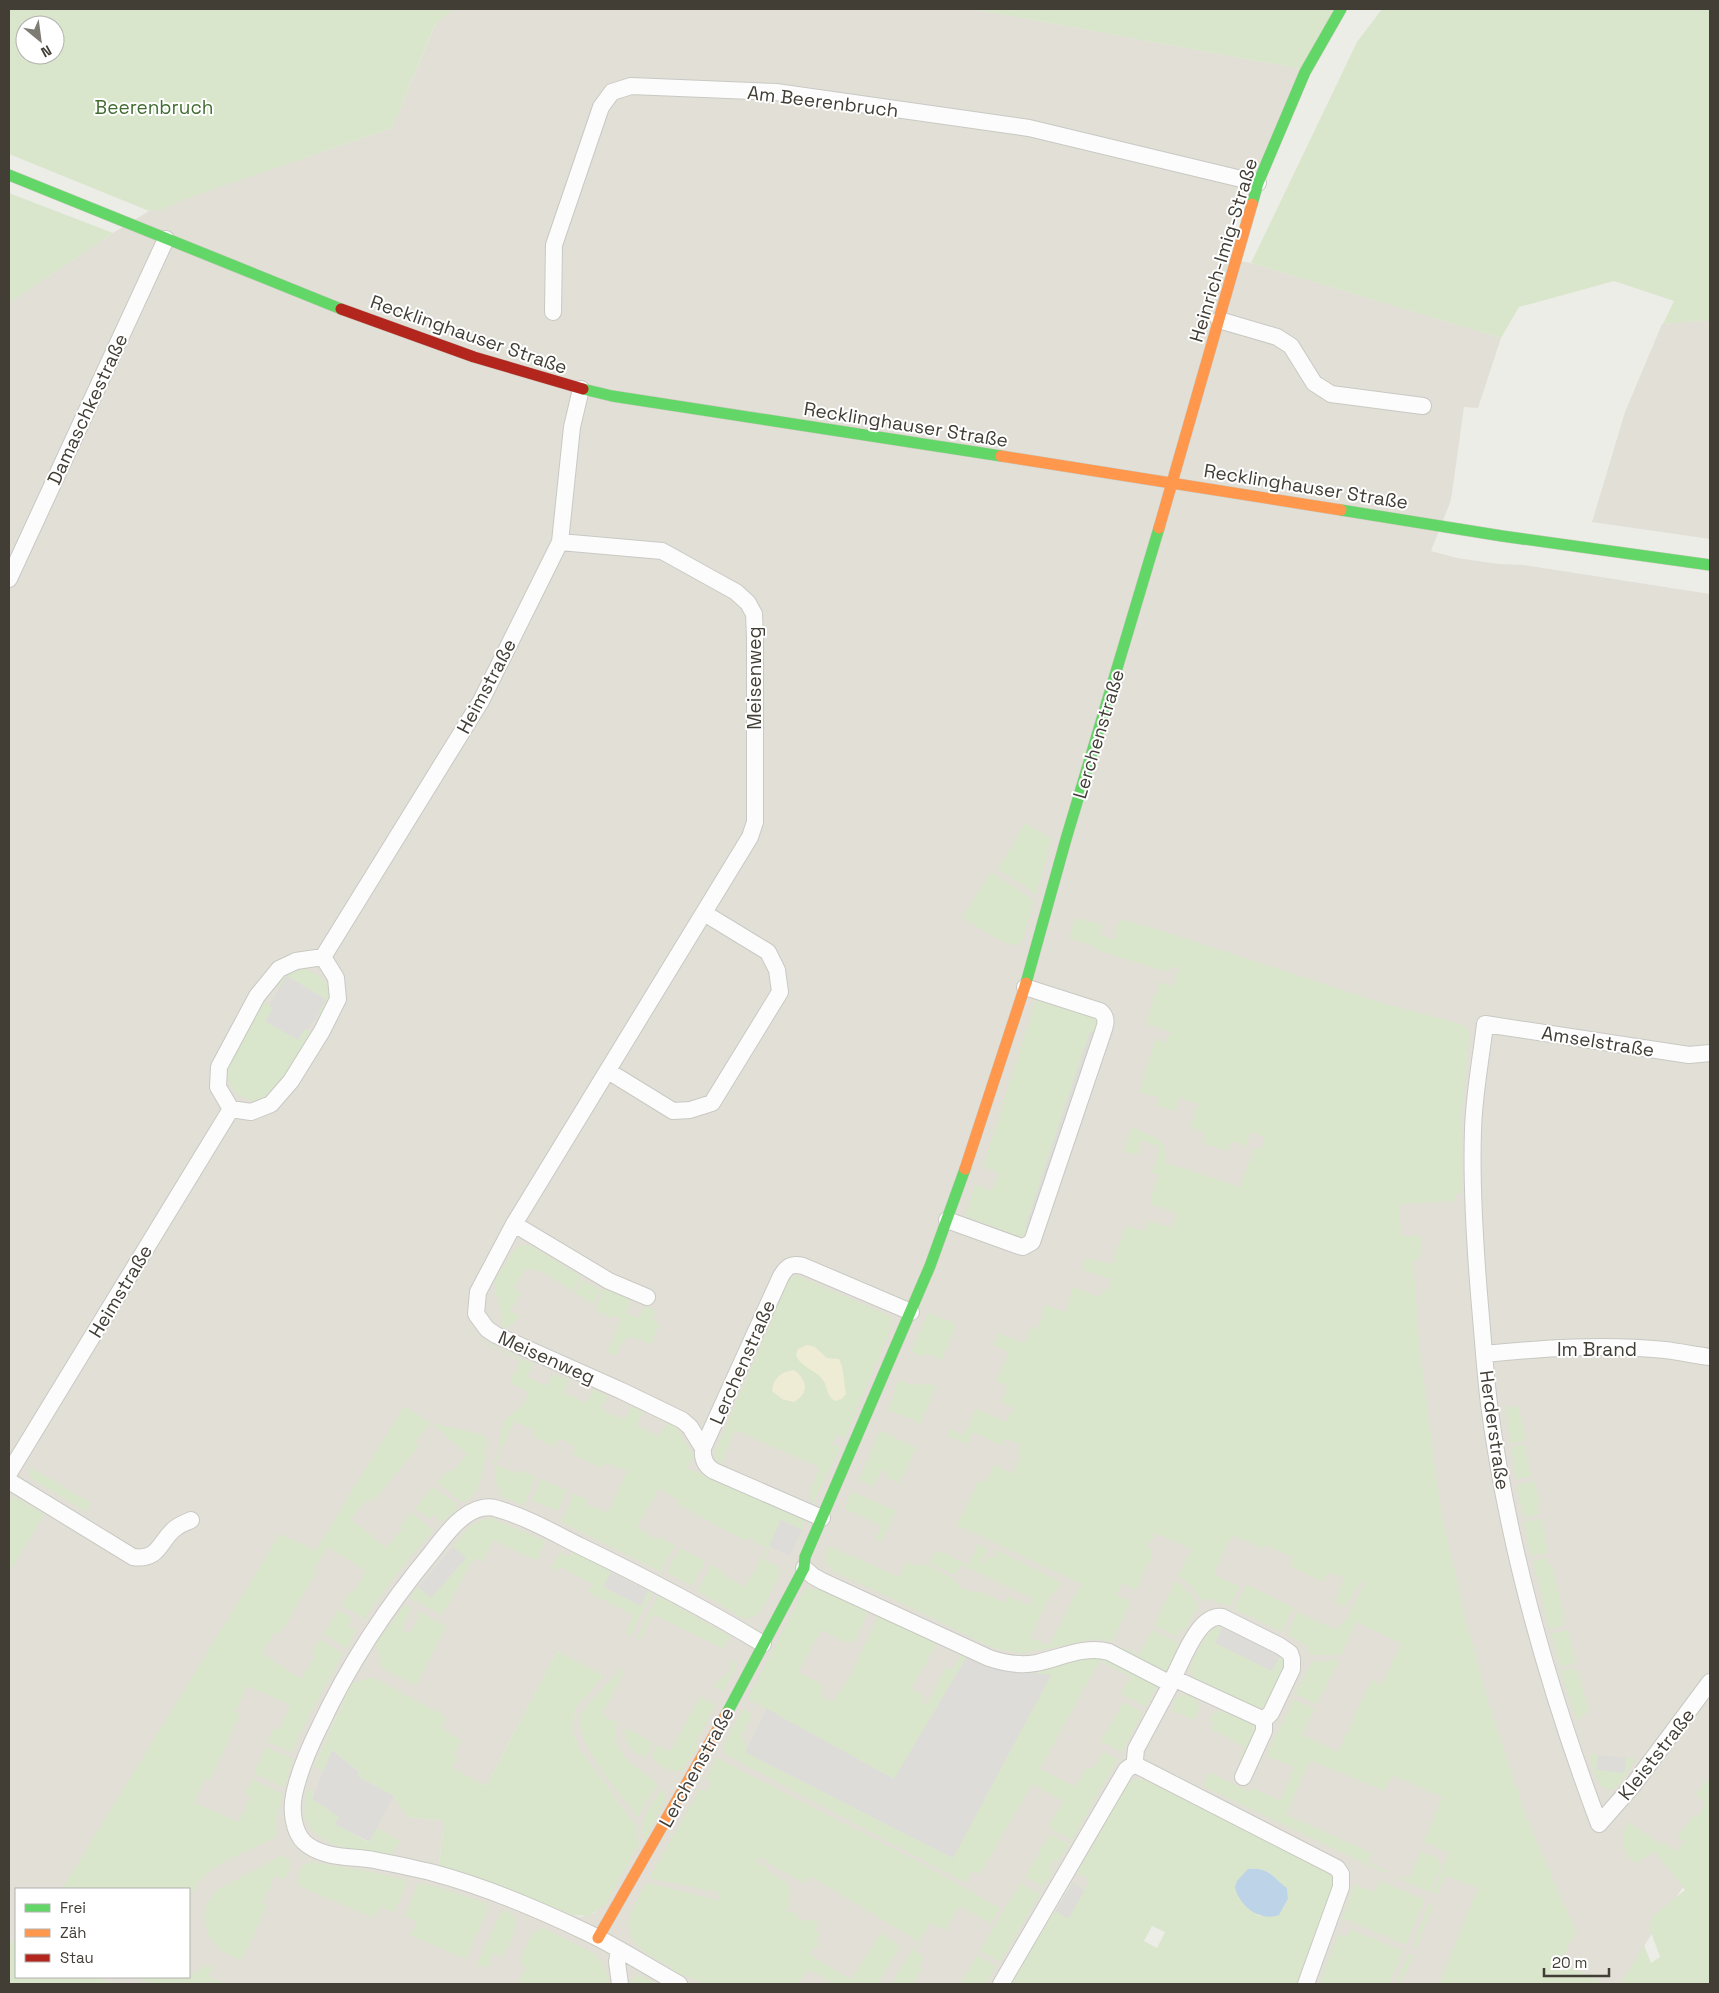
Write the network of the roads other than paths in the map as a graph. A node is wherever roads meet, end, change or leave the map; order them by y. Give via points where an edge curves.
1 (1341, 9) edge
2 (9, 175) edge
3 (1258, 183) junction
4 (166, 239) junction
5 (552, 312) dead end
6 (1219, 320) junction
7 (581, 389) junction
8 (1424, 406) dead end
9 (1172, 482) junction
10 (560, 542) junction
11 (1710, 565) edge
12 (9, 579) edge
13 (704, 914) junction
14 (323, 957) junction
15 (1025, 987) junction
16 (1485, 1024) joint
17 (1710, 1053) edge
18 (608, 1072) junction
19 (231, 1109) junction
20 (947, 1220) junction
21 (514, 1224) junction
22 (647, 1297) dead end
23 (911, 1312) junction
24 (1484, 1354) junction
25 (1710, 1357) edge
26 (703, 1448) junction
27 (9, 1473) edge
28 (9, 1481) edge
29 (822, 1518) junction
30 (191, 1520) dead end
31 (804, 1568) junction
32 (763, 1644) junction
33 (1710, 1682) edge
34 (1170, 1686) junction
35 (1264, 1720) junction
36 (1136, 1765) junction
37 (1243, 1777) dead end
38 (1599, 1824) joint
39 (598, 1938) junction
40 (619, 1950) junction
41 (620, 1984) edge
42 (679, 1984) edge
43 (1001, 1984) edge
44 (1306, 1984) edge

1 - 3 street, Heinrich-Imig-Straße via 1305,72
2 - 4 street, Recklinghauser Straße
3 - 5 street, Am Beerenbruch via 1029,128 776,92 631,86 612,92 601,107 554,245
3 - 6 street, Heinrich-Imig-Straße
4 - 7 street, Recklinghauser Straße via 331,306 481,360
4 - 12 street, Damaschkestraße
6 - 8 street via 1277,337 1291,346 1314,383 1331,394
6 - 9 street, Heinrich-Imig-Straße
7 - 9 street, Recklinghauser Straße
7 - 10 street, Heimstraße via 572,427
9 - 11 street, Recklinghauser Straße via 1492,534
9 - 15 street, Lerchenstraße
10 - 13 street, Meisenweg via 662,551 736,592 754,614 755,822 750,837
10 - 14 street, Heimstraße via 481,701
13 - 18 street, Meisenweg
13 - 18 street via 768,952 777,970 780,992 712,1103 673,1112
14 - 19 street via 296,961 279,969 257,996 219,1067 218,1087
14 - 19 street via 336,978 338,999 317,1039 291,1081 271,1104 251,1112
15 - 20 street, Lerchenstraße
15 - 20 street via 1104,1014 1106,1020 1099,1045 1032,1242 1019,1246
16 - 17 street, Amselstraße via 1689,1055
16 - 24 street, Herderstraße via 1473,1156
18 - 21 street, Meisenweg
19 - 27 street, Heimstraße
20 - 23 street, Lerchenstraße
21 - 22 street via 609,1281
21 - 26 street, Meisenweg via 478,1292 476,1314 487,1329 682,1420
23 - 26 street, Lerchenstraße via 803,1266 789,1266 781,1276
23 - 29 street, Lerchenstraße
24 - 25 street, Im Brand via 1602,1347 1664,1350
24 - 38 street, Herderstraße via 1500,1470 1535,1631 1565,1730
26 - 29 street, Lerchenstraße via 704,1461 714,1471
28 - 30 street via 133,1558 144,1559 154,1554 175,1528
29 - 31 street, Lerchenstraße via 805,1557
31 - 32 street, Lerchenstraße
31 - 34 street via 822,1581 989,1658 1033,1663 1100,1650
32 - 39 street, Lerchenstraße via 691,1779
32 - 39 street via 569,1540 496,1508 481,1508 458,1523 417,1570 341,1684 304,1761 294,1796 296,1829 306,1844 321,1852 437,1874 501,1896
33 - 38 street, Kleiststraße via 1634,1784
34 - 35 street
34 - 35 street via 1204,1624 1222,1617 1285,1649 1292,1659 1292,1669 1271,1713
34 - 36 street via 1134,1753
35 - 37 street via 1264,1731
36 - 43 street via 1126,1770
36 - 44 street via 1337,1868 1341,1874 1341,1887
39 - 40 street
40 - 41 street
40 - 42 street

